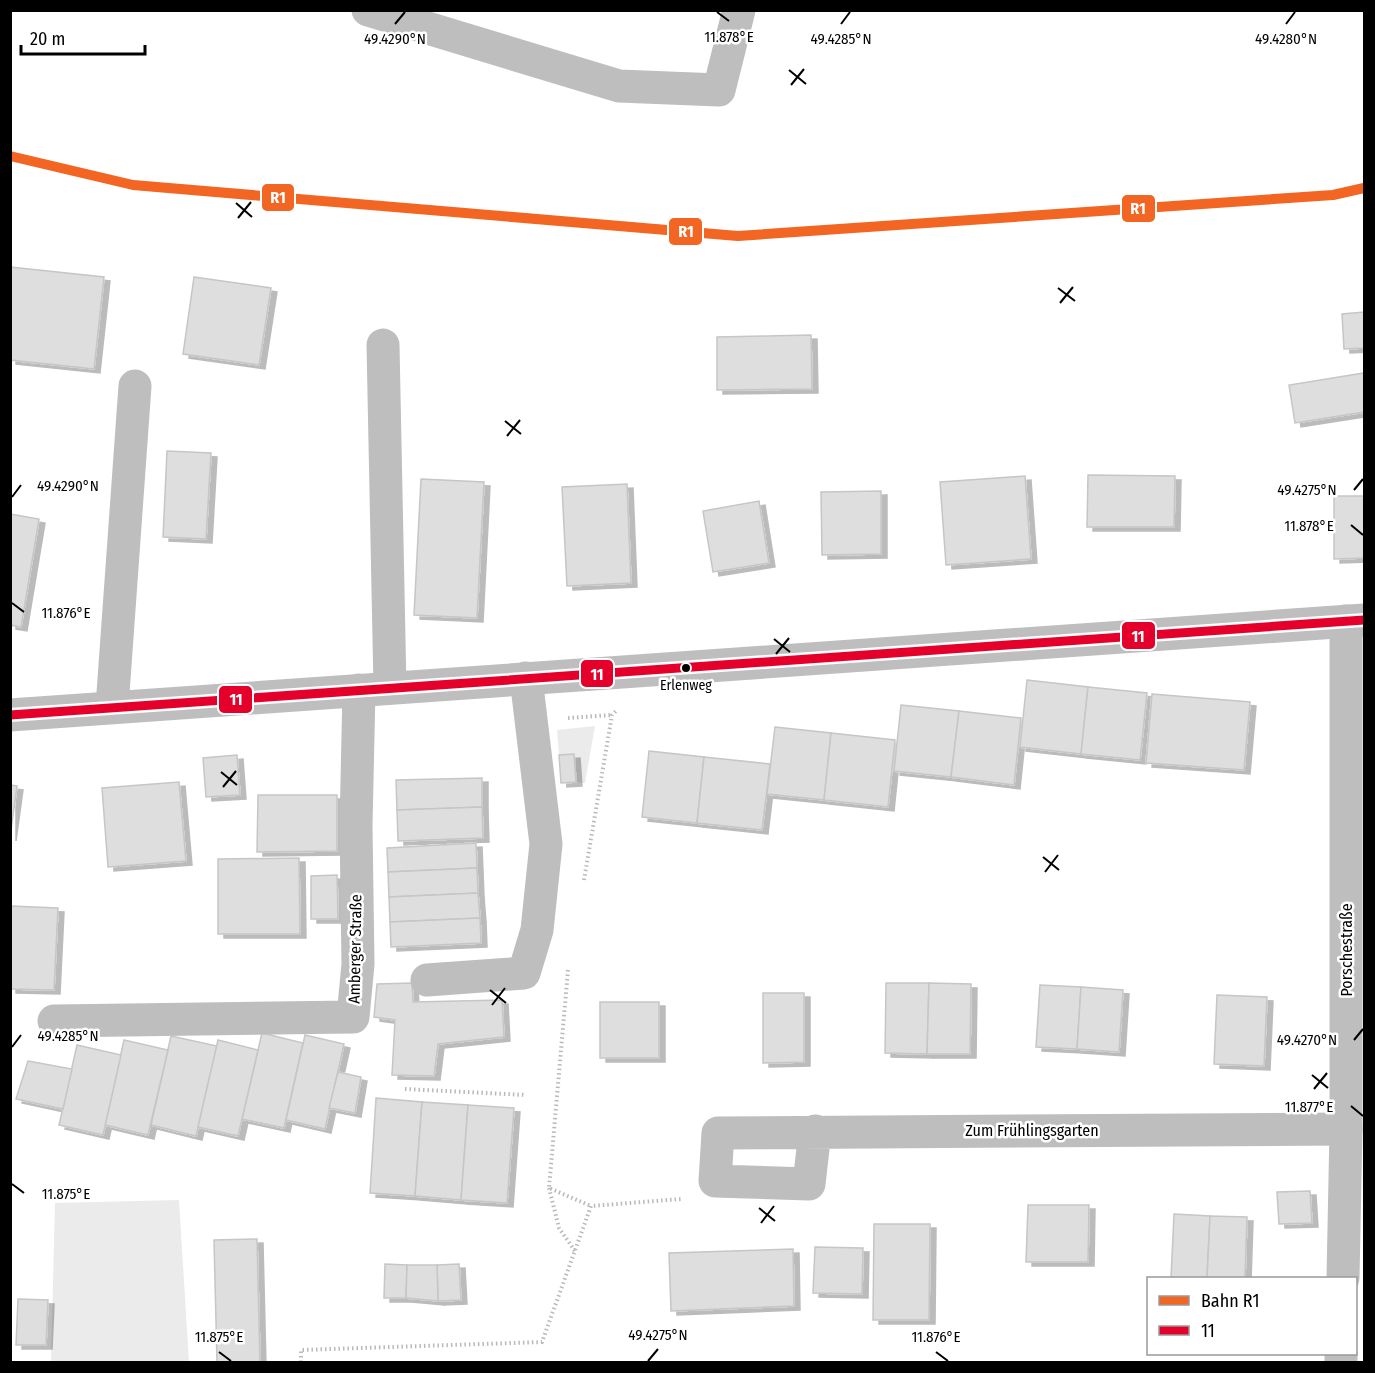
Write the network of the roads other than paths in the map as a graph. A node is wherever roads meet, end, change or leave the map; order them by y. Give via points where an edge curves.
1 (368, 10) edge
2 (739, 10) edge
3 (382, 345) dead end
4 (135, 386) dead end
5 (1355, 620) edge
6 (526, 678) junction
7 (374, 689) junction
8 (112, 707) junction
9 (10, 715) edge
10 (427, 980) dead end
11 (54, 1021) dead end
12 (1346, 1129) junction
13 (815, 1131) junction
14 (1343, 1277) edge

1 - 2 street via 619,86 719,90
3 - 7 street
4 - 8 street
5 - 6 street
5 - 12 street, Porschestraße
6 - 7 street
6 - 10 street via 546,844 537,930 524,973
7 - 8 street
7 - 11 street, Amberger Straße via 356,826 358,964 353,1017
8 - 9 street
12 - 13 street, Zum Frühlingsgarten
12 - 14 street, Porschestraße
13 - 13 street, Zum Frühlingsgarten via 809,1184 715,1181 718,1133

